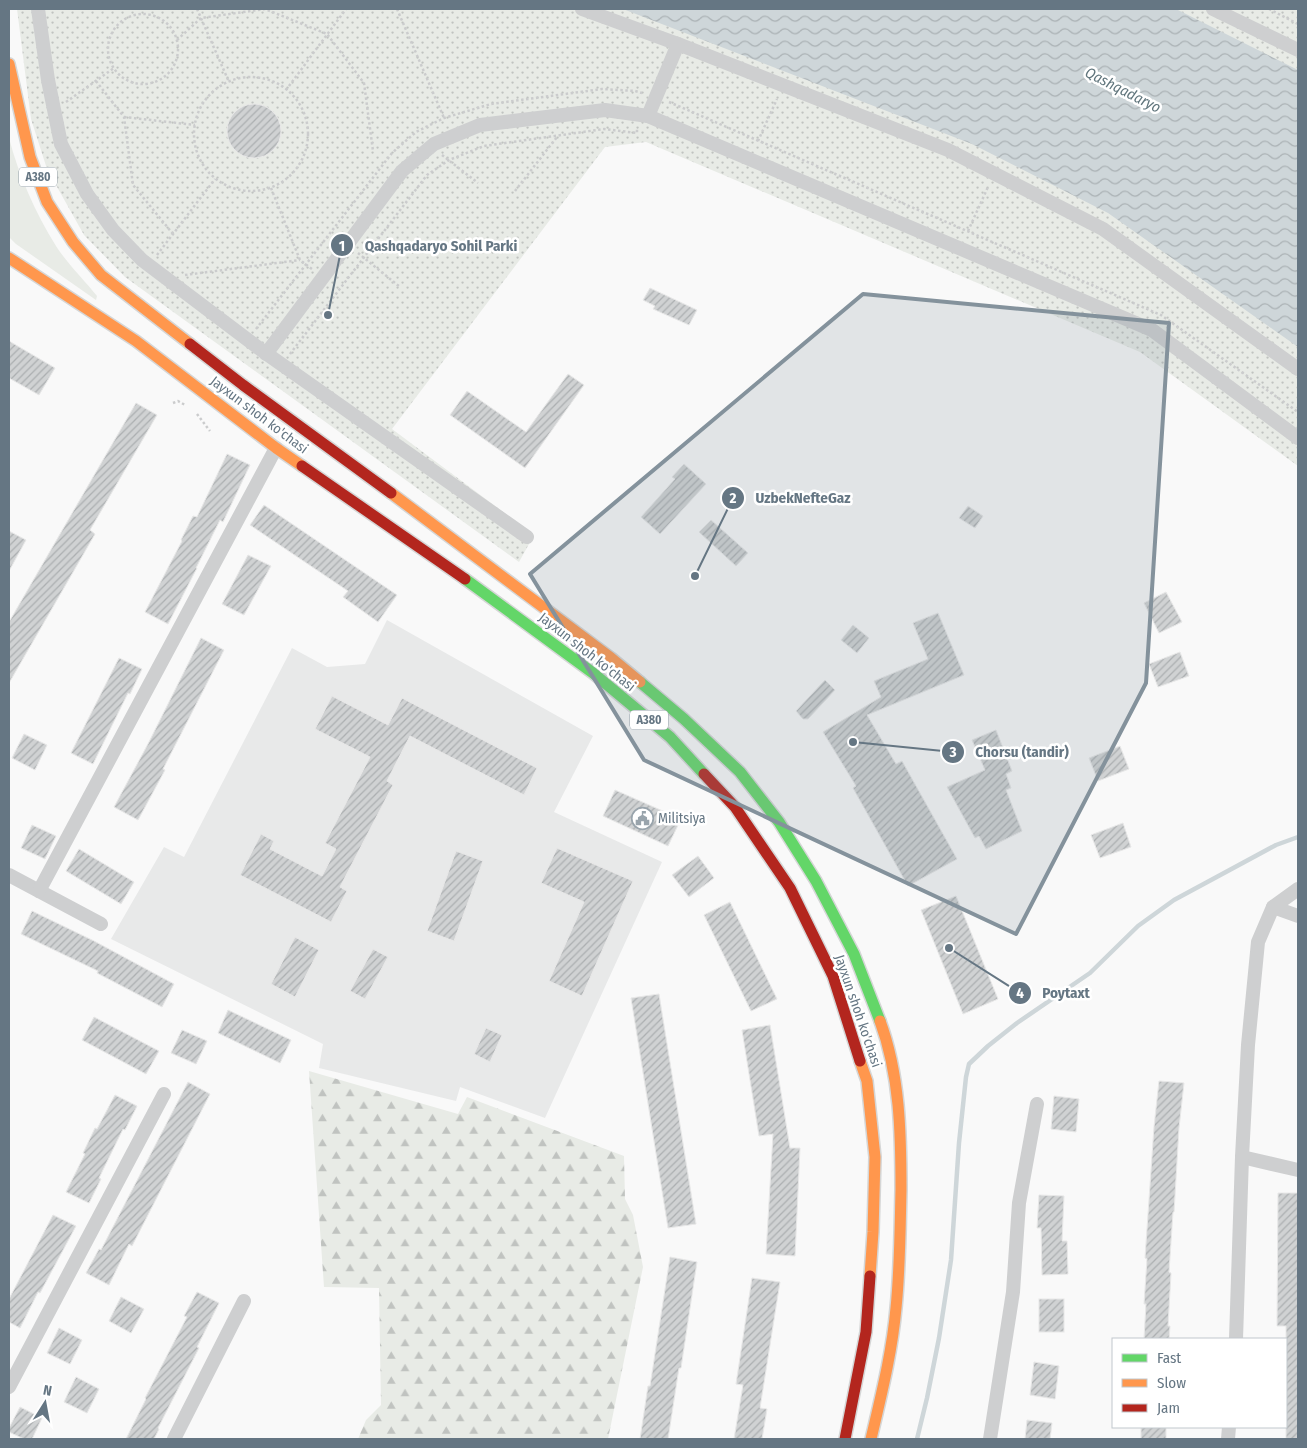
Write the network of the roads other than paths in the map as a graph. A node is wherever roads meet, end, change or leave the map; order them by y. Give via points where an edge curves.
1 (38, 9) edge
2 (582, 9) edge
3 (1213, 9) edge
4 (678, 44) junction
5 (1298, 50) edge
6 (9, 64) edge
7 (644, 115) junction
8 (9, 258) edge
9 (146, 329) junction
10 (266, 354) junction
11 (1298, 369) edge
12 (1298, 438) edge
13 (276, 448) junction
14 (527, 537) dead end
15 (9, 875) edge
16 (1298, 889) edge
17 (39, 891) junction
18 (1273, 907) junction
19 (1298, 916) edge
20 (101, 924) dead end
21 (164, 1094) dead end
22 (1037, 1104) dead end
23 (1242, 1157) junction
24 (1298, 1170) edge
25 (244, 1301) dead end
26 (1236, 1338) edge
27 (9, 1387) edge
28 (174, 1439) edge
29 (845, 1439) edge
30 (871, 1439) edge
31 (990, 1439) edge

1 - 10 street via 61,144 87,194 113,230 149,265
2 - 4 street
3 - 5 street
4 - 7 street via 656,97
4 - 11 street via 948,150 1103,229
6 - 9 highway, Jayxun shoh ko'chasi / A380 via 30,156 47,202 73,242
7 - 10 street via 604,110 480,125 434,144 402,171
7 - 12 street via 1152,330
8 - 9 highway, Jayxun shoh ko'chasi / A380
9 - 13 highway, Jayxun shoh ko'chasi / A380
9 - 30 highway, Jayxun shoh ko'chasi / A380 via 243,385 611,658 684,719 740,772 779,822 816,881 854,954 881,1025 895,1076 901,1155 897,1302 886,1378
10 - 14 street
13 - 17 street
13 - 29 highway, Jayxun shoh ko'chasi / A380 via 469,582 593,673 670,737 735,807 790,888 833,976 867,1081 875,1157 866,1332
15 - 17 street
16 - 18 street
17 - 20 street
18 - 19 street
18 - 23 street via 1258,942
21 - 27 street
22 - 31 street via 1019,1202 1013,1292
23 - 24 street
23 - 26 street
25 - 28 street

